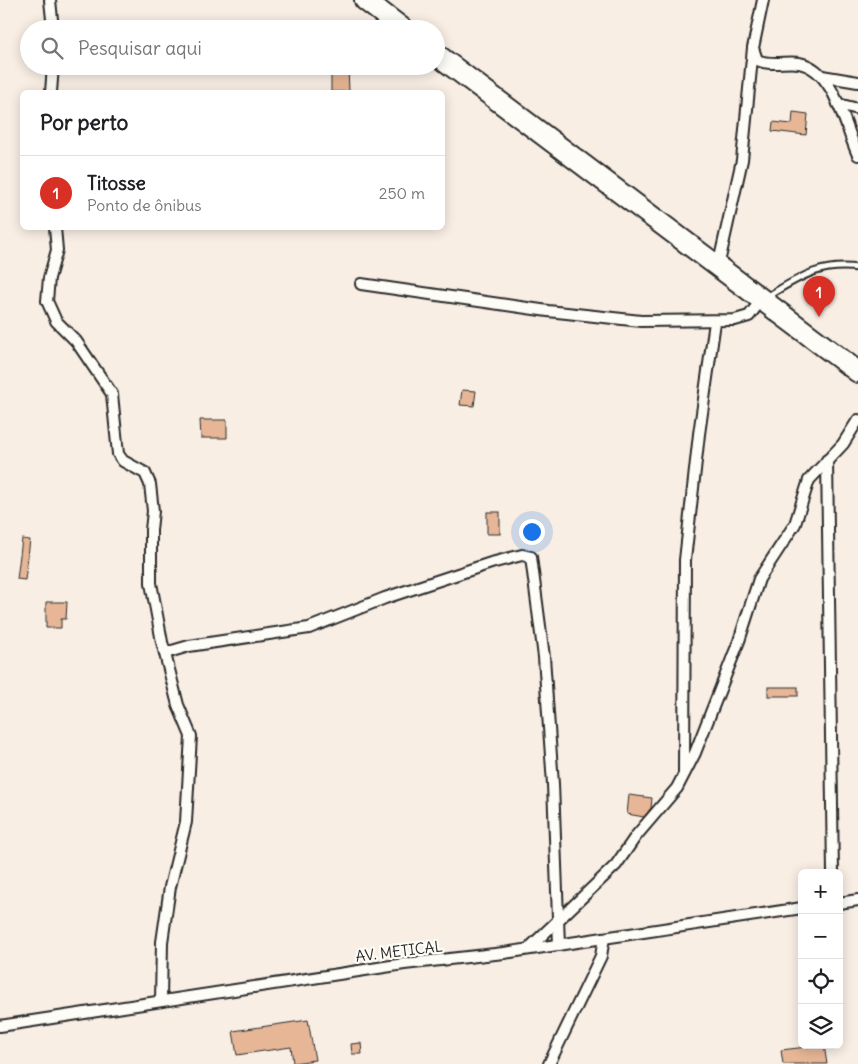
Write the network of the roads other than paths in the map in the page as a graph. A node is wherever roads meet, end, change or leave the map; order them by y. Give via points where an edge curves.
1 (50, 0) edge
2 (365, 0) edge
3 (763, 0) edge
4 (52, 20) edge
5 (391, 20) edge
6 (754, 48) junction
7 (445, 61) edge
8 (52, 75) edge
9 (822, 76) junction
10 (858, 82) edge
11 (51, 90) edge
12 (838, 104) junction
13 (858, 109) edge
14 (858, 155) edge
15 (56, 230) edge
16 (718, 267) junction
17 (858, 268) edge
18 (361, 284) dead end
19 (762, 299) junction
20 (715, 322) junction
21 (858, 372) edge
22 (858, 420) edge
23 (827, 460) junction
24 (165, 653) junction
25 (684, 773) junction
26 (833, 869) edge
27 (858, 900) edge
28 (843, 902) edge
29 (798, 909) edge
30 (558, 918) junction
31 (604, 938) junction
32 (560, 945) junction
33 (528, 949) junction
34 (161, 1002) junction
35 (0, 1026) edge
36 (549, 1064) edge

1 - 4 street
2 - 5 highway
3 - 6 street
6 - 9 street via 757,60 763,63 800,63
6 - 16 street via 742,160
7 - 16 highway
8 - 11 street
9 - 10 street
9 - 12 street
12 - 13 street
12 - 14 street
15 - 24 street via 56,259 47,288 50,310 76,341 112,394 118,454 123,461 145,473 150,484 153,511 150,574
16 - 19 highway
17 - 19 lane via 838,265 812,271
18 - 20 street via 641,321
19 - 20 street via 749,316
19 - 21 highway
20 - 25 street via 685,560
22 - 23 street
23 - 25 street via 809,480 795,524 760,579 739,641
23 - 26 street
24 - 30 street via 189,646 309,628 385,598 491,563 522,554 531,557 544,657
24 - 34 street via 178,705 191,736 186,822 170,887 162,942
25 - 30 street via 668,800 616,865
27 - 28 street
29 - 31 street, AV. METICAL
30 - 32 street
30 - 33 street
31 - 32 street, AV. METICAL
31 - 36 street via 599,961
32 - 33 street, AV. METICAL
33 - 34 street, AV. METICAL via 404,964
34 - 35 street, AV. METICAL

